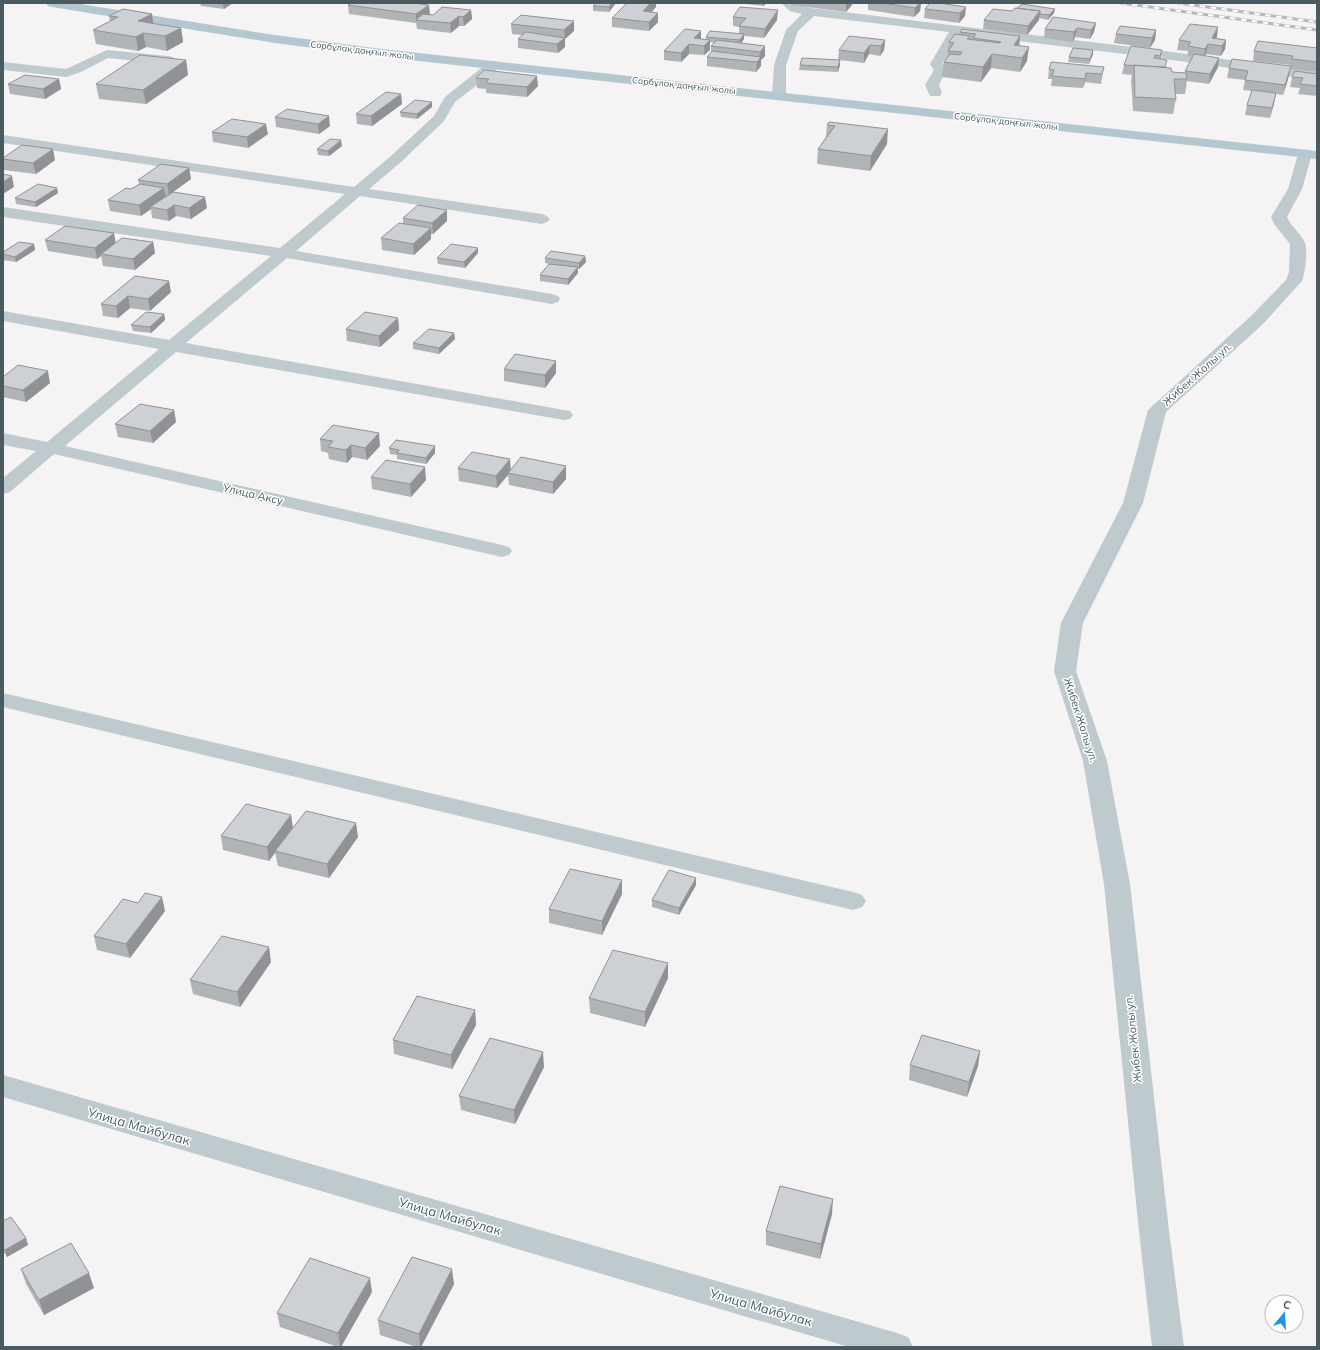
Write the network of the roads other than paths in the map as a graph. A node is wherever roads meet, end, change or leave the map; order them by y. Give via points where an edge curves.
1 (52, 3) edge
2 (787, 3) edge
3 (810, 12) junction
4 (957, 30) junction
5 (175, 60) edge
6 (494, 64) junction
7 (3, 66) edge
8 (1317, 76) edge
9 (935, 93) dead end
10 (779, 96) junction
11 (3, 139) edge
12 (1311, 155) edge
13 (358, 190) junction
14 (3, 212) edge
15 (542, 219) dead end
16 (283, 253) junction
17 (552, 299) dead end
18 (3, 316) edge
19 (174, 345) junction
20 (564, 415) dead end
21 (3, 439) edge
22 (51, 448) junction
23 (3, 488) edge
24 (502, 551) dead end
25 (3, 700) edge
26 (853, 901) dead end
27 (3, 1086) edge
28 (897, 1347) edge
29 (1168, 1347) edge

1 - 6 main road, Сорбұлақ даңғыл жолы via 276,39
2 - 3 street via 794,8
3 - 4 street
3 - 10 street via 792,30 780,65
4 - 8 street
4 - 9 street via 936,64 941,69 932,84
5 - 7 street via 107,54 66,72
6 - 10 main road, Сорбұлақ даңғыл жолы
6 - 13 street via 450,100 439,118 396,159
10 - 12 main road, Сорбұлақ даңғыл жолы
11 - 13 street
12 - 29 street, Жибек Жолы ул. via 1279,217 1298,244 1297,272 1294,281 1257,320 1157,410 1133,504 1072,623 1065,671 1095,761 1117,884
13 - 15 street
13 - 16 street
14 - 16 street
16 - 17 street
16 - 19 street
18 - 19 street
19 - 20 street
19 - 22 street
21 - 22 street, Улица Аксу
22 - 23 street
22 - 24 street, Улица Аксу
25 - 26 street
27 - 28 street, Улица Майбулак

